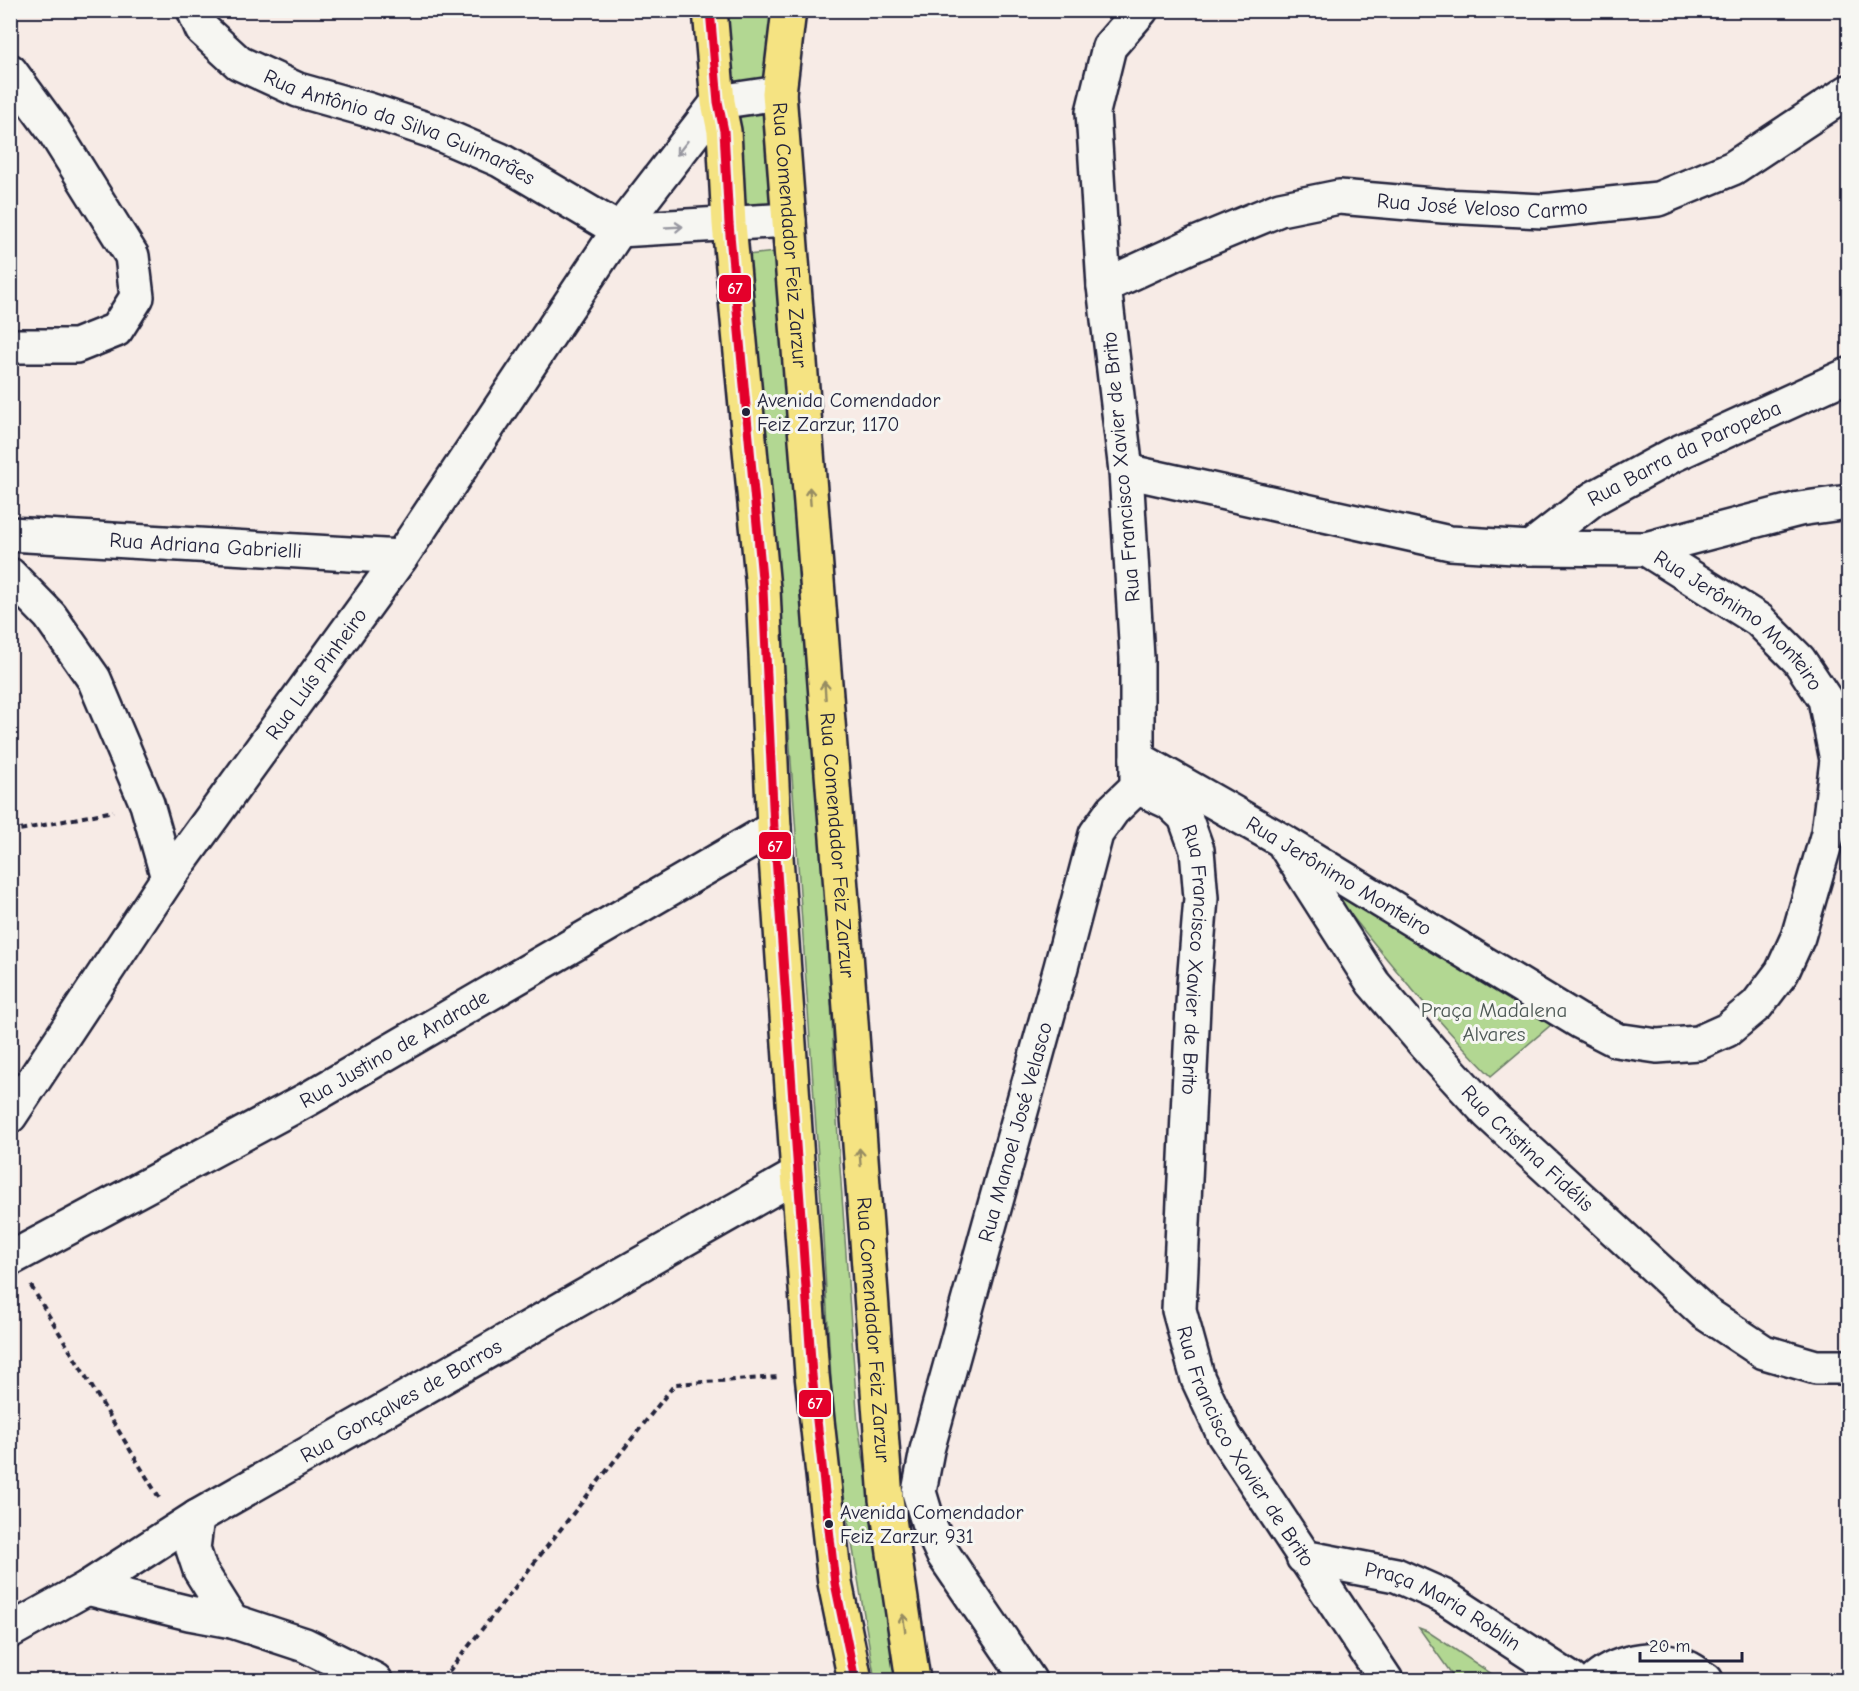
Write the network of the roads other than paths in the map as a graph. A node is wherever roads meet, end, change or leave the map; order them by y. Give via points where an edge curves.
1 (194, 10) edge
2 (710, 10) edge
3 (789, 10) edge
4 (1141, 10) edge
5 (10, 71) edge
6 (1848, 92) edge
7 (778, 93) junction
8 (718, 102) junction
9 (789, 220) junction
10 (729, 224) junction
11 (619, 230) junction
12 (1104, 286) junction
13 (10, 346) edge
14 (1848, 375) edge
15 (1125, 471) junction
16 (1848, 502) edge
17 (10, 534) edge
18 (1530, 548) junction
19 (1646, 549) junction
20 (400, 557) junction
21 (10, 575) edge
22 (1137, 772) junction
23 (774, 828) junction
24 (1281, 840) junction
25 (168, 878) junction
26 (10, 1116) edge
27 (797, 1175) junction
28 (12, 1258) edge
29 (1848, 1367) edge
30 (919, 1492) junction
31 (886, 1499) junction
32 (187, 1522) junction
33 (1303, 1557) junction
34 (87, 1588) junction
35 (232, 1621) junction
36 (10, 1631) edge
37 (375, 1680) edge
38 (855, 1680) edge
39 (913, 1680) edge
40 (1029, 1680) edge
41 (1386, 1680) edge
42 (1572, 1680) edge
43 (1596, 1680) edge
44 (1706, 1680) edge

1 - 11 street, Rua Antônio da Silva Guimarães via 202,29 239,63 298,90 435,132 500,160
2 - 8 main road
3 - 7 main road, Rua Comendador Feiz Zarzur
4 - 12 street, Rua Francisco Xavier de Brito via 1109,47 1093,112
5 - 13 street via 54,131 132,256 137,297 116,330 76,346
6 - 12 street, Rua José Veloso Carmo via 1733,168 1658,199 1543,211 1340,197 1280,209
7 - 8 street
7 - 9 main road, Rua Comendador Feiz Zarzur
8 - 10 main road via 724,131
8 -> 11 street, Rua Luís Pinheiro
9 - 10 street
31 -> 9 main road, Rua Comendador Feiz Zarzur
11 -> 10 street
10 - 23 main road via 763,589
11 - 20 street, Rua Luís Pinheiro
12 - 15 street, Rua Francisco Xavier de Brito
14 - 18 street, Rua Barra da Paropeba via 1663,460 1594,498
15 - 18 street, Rua Jerônimo Monteiro via 1450,543
15 - 22 street, Rua Francisco Xavier de Brito via 1137,658
16 - 19 street via 1799,509
17 - 20 street, Rua Adriana Gabrielli
18 - 19 street, Rua Jerônimo Monteiro
19 - 24 street, Rua Jerônimo Monteiro via 1759,620 1800,660 1825,699 1827,709 1836,760 1828,833 1801,927 1782,972 1757,1005 1734,1024 1698,1043 1657,1046 1616,1040 1579,1022
20 - 25 street, Rua Luís Pinheiro
21 - 25 street via 50,616 93,679 147,804
22 - 24 street, Rua Jerônimo Monteiro
22 - 30 street, Rua Manoel José Velasco via 1096,834 927,1450
22 - 33 street, Rua Francisco Xavier de Brito via 1185,817 1197,850 1200,888 1179,1310 1198,1379 1224,1436
23 - 27 main road
23 - 28 street, Rua Justino de Andrade via 308,1099
24 - 29 street, Rua Cristina Fidélis via 1373,983 1488,1113 1704,1313 1764,1352 1816,1367
25 - 26 street, Rua Luís Pinheiro
27 - 32 street, Rua Gonçalves de Barros
27 - 38 main road via 835,1583
30 - 31 street
30 - 40 street via 943,1554
39 -> 31 main road, Rua Comendador Feiz Zarzur
32 - 34 street, Rua Gonçalves de Barros
32 - 35 street via 200,1570
33 - 41 street, Rua Francisco Xavier de Brito
33 - 42 street, Praça Maria Roblin via 1396,1575 1443,1596
34 - 35 street
34 - 36 street, Rua Gonçalves de Barros
35 - 37 street via 305,1645
43 - 44 street via 1634,1661 1663,1660 1690,1669

